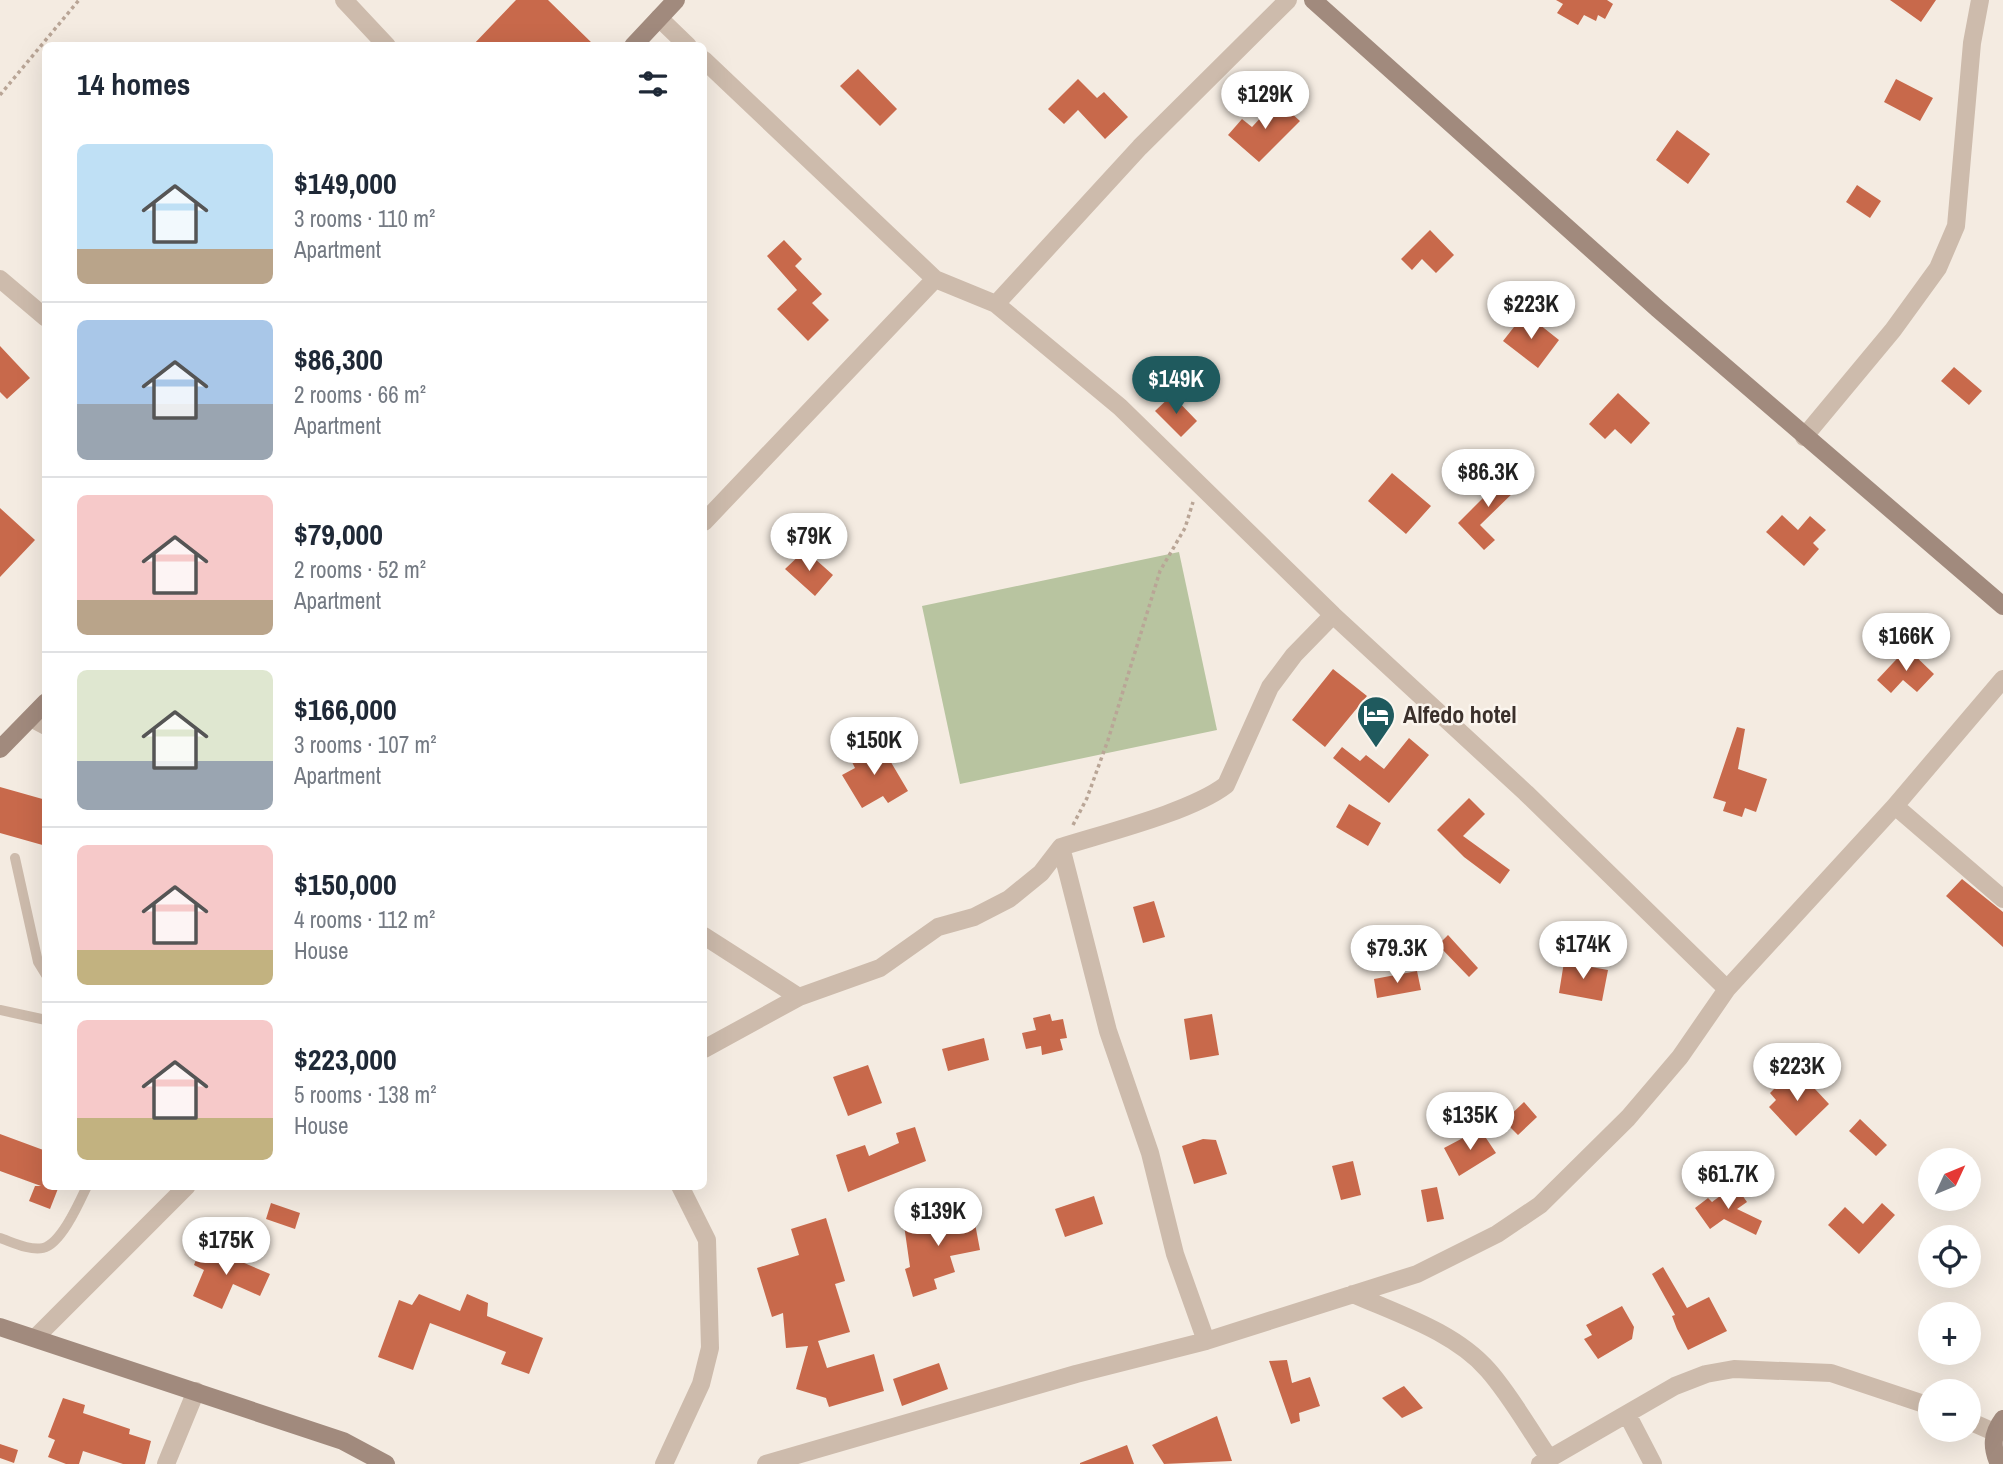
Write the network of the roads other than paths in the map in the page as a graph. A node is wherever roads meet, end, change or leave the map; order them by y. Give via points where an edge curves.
1 (344, 0) edge
2 (676, 0) edge
3 (1288, 0) edge
4 (1313, 0) edge
5 (1980, 0) edge
6 (659, 18) junction
7 (383, 42) edge
8 (637, 42) edge
9 (684, 42) edge
10 (707, 63) edge
11 (0, 279) edge
12 (935, 279) junction
13 (996, 304) junction
14 (42, 315) edge
15 (1804, 437) junction
16 (707, 519) edge
17 (2003, 606) edge
18 (1333, 615) junction
19 (2003, 679) edge
20 (38, 722) edge
21 (0, 749) edge
22 (1895, 806) junction
23 (1061, 846) junction
24 (15, 858) dead end
25 (2003, 899) edge
26 (707, 938) edge
27 (42, 968) edge
28 (1727, 989) junction
29 (799, 997) junction
30 (0, 1010) edge
31 (42, 1019) edge
32 (707, 1047) edge
33 (85, 1190) edge
34 (183, 1190) edge
35 (682, 1190) edge
36 (0, 1238) edge
37 (1353, 1294) junction
38 (0, 1327) edge
39 (36, 1337) junction
40 (1206, 1341) junction
41 (196, 1391) junction
42 (1918, 1402) edge
43 (1627, 1413) junction
44 (1998, 1425) edge
45 (1544, 1461) edge
46 (166, 1464) edge
47 (386, 1464) edge
48 (664, 1464) edge
49 (766, 1464) edge
50 (1653, 1464) edge
51 (1999, 1464) edge

1 - 7 street
2 - 6 street
3 - 13 street via 1140,147
4 - 15 street
5 - 15 street via 1956,226 1931,278
6 - 8 street
6 - 9 street
10 - 12 street
11 - 14 street
12 - 13 street
12 - 16 street
13 - 18 street via 1120,407
15 - 17 street
18 - 23 street via 1270,687 1226,785 1213,794
18 - 28 street via 1526,793
19 - 22 street
20 - 21 street
22 - 25 street
22 - 28 street
23 - 29 street via 1041,873 1009,900 938,928 880,968
23 - 40 street via 1108,1031
24 - 27 lane
26 - 29 street
28 - 37 street via 1680,1057 1628,1118 1540,1205 1497,1234 1417,1275
29 - 32 street
30 - 31 lane
33 - 36 lane via 51,1245 40,1249
34 - 39 street
35 - 48 street via 707,1240 710,1348 701,1384
37 - 40 street
37 - 45 street via 1433,1331 1474,1357 1488,1370
38 - 39 street
39 - 41 street
40 - 49 street
41 - 46 street
41 - 47 street via 343,1441
42 - 43 street via 1831,1373 1734,1369 1675,1386
43 - 45 street
43 - 50 street
44 - 51 street via 1993,1448

